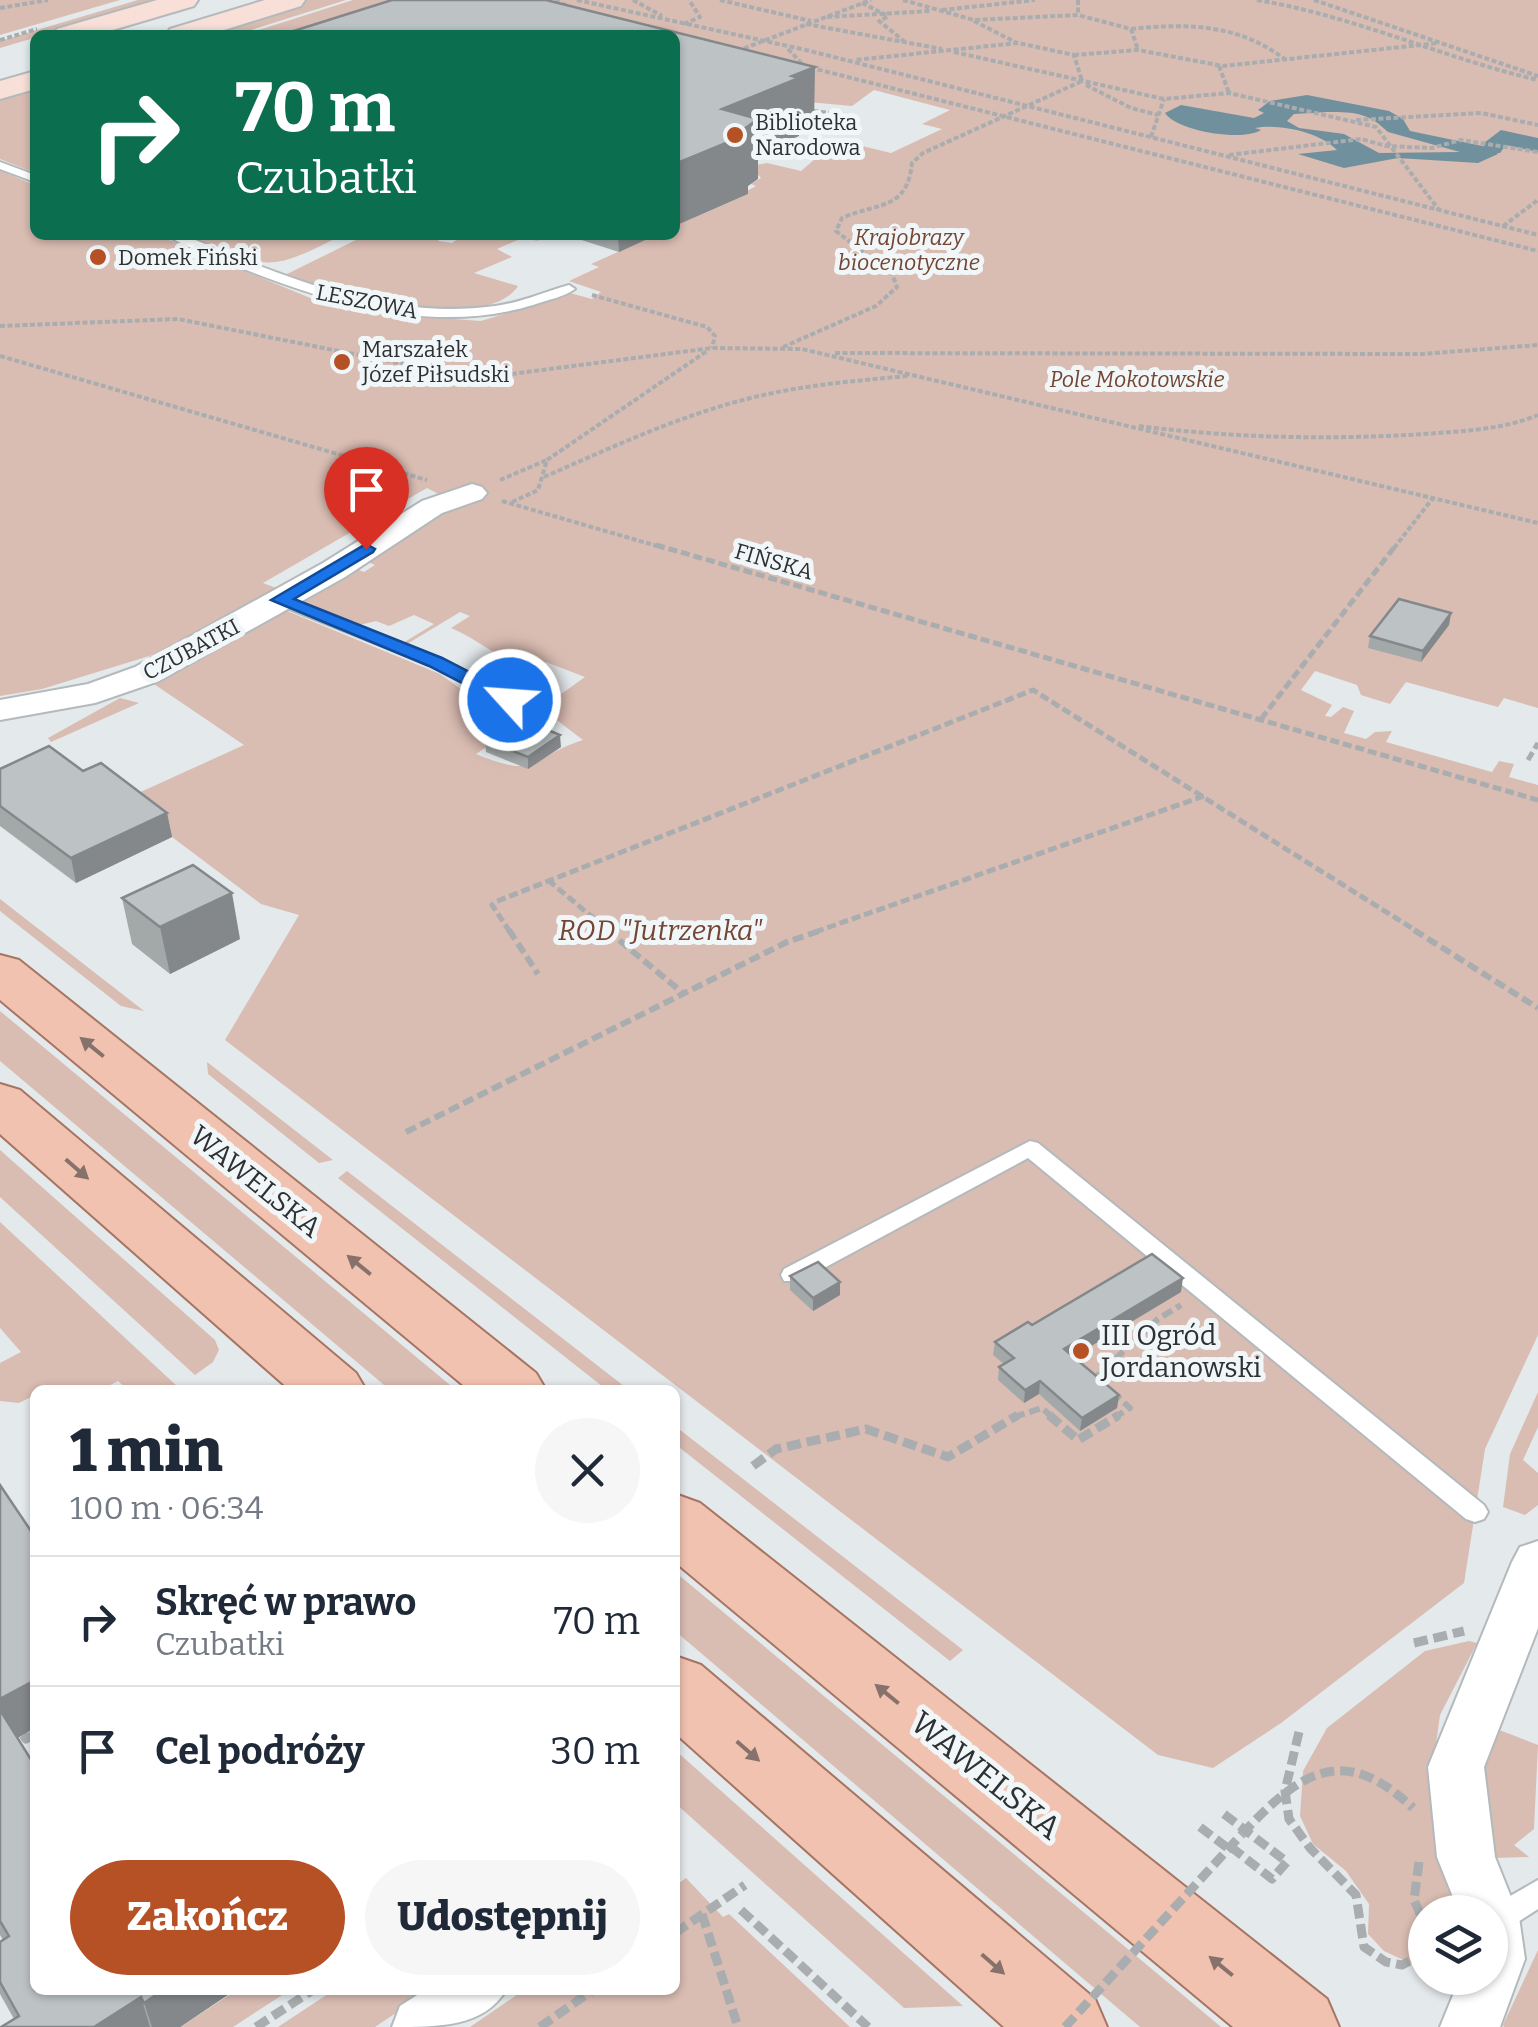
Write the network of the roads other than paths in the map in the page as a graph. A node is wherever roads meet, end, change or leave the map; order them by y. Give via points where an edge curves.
1 (185, 0) edge
2 (292, 0) edge
3 (84, 30) edge
4 (196, 30) edge
5 (30, 81) edge
6 (0, 90) edge
7 (0, 165) edge
8 (30, 177) edge
9 (185, 240) edge
10 (554, 284) dead end
11 (472, 493) road end
12 (280, 600) junction
13 (510, 700) dead end
14 (0, 710) edge
15 (0, 972) edge
16 (0, 1103) edge
17 (792, 1275) edge
18 (327, 1385) edge
19 (507, 1385) edge
20 (1476, 1512) dead end
21 (680, 1526) edge
22 (1538, 1562) edge
23 (680, 1691) edge
24 (1482, 1895) edge
25 (469, 1995) edge
26 (1480, 1995) edge
27 (422, 2027) edge
28 (1065, 2027) edge
29 (1296, 2027) edge
30 (1470, 2027) edge

1 - 3 main road
2 - 4 main road
5 - 6 main road
7 - 8 lane
9 - 10 lane, LESZOWA via 326,297 392,309 476,312 570,289
11 - 12 street, CZUBATKI via 432,507
12 - 13 lane via 436,662
12 - 14 street, CZUBATKI via 119,685
19 -> 15 main road, WAWELSKA
16 -> 18 main road
17 - 20 lane via 1030,1148
29 -> 21 main road, WAWELSKA
22 - 24 street via 1456,1767 1466,1858
23 -> 28 main road
25 - 27 street
26 - 30 street

